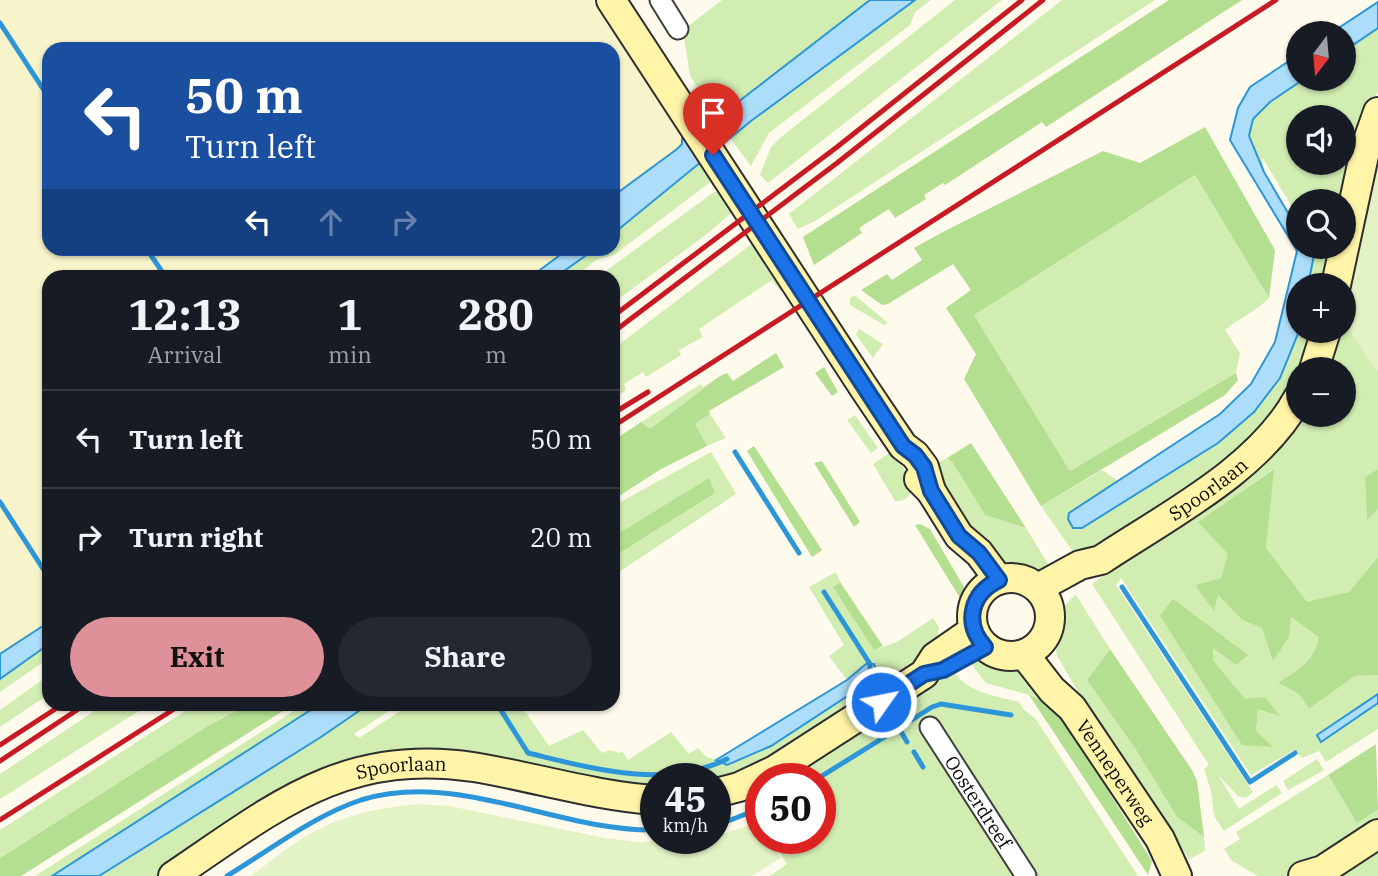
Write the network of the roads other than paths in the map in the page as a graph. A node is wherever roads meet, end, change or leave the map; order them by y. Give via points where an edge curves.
1 (611, 0) edge
2 (660, 0) edge
3 (678, 29) dead end
4 (1378, 112) edge
5 (1339, 273) edge
6 (1286, 417) edge
7 (990, 586) junction
8 (1044, 598) junction
9 (980, 639) junction
10 (1032, 649) junction
11 (930, 727) dead end
12 (731, 788) edge
13 (640, 798) edge
14 (1378, 834) edge
15 (1160, 839) junction
16 (1315, 874) edge
17 (173, 876) edge
18 (1026, 876) edge
19 (1177, 876) edge
20 (1194, 876) edge

1 - 7 main road via 903,446 924,467 931,491 959,536 965,562
2 - 3 street
4 - 5 main road via 1366,146
6 - 8 main road, Spoorlaan via 1233,473 1101,560 1088,577
7 - 8 main road via 1013,578 1026,581
7 - 9 main road via 974,604 972,617
8 - 10 main road via 1049,627
9 - 10 main road via 1004,656
9 - 12 main road via 943,670 924,674 775,770
10 - 15 main road, Venneperweg via 1052,690 1072,708
11 - 18 street, Oosterdreef
13 - 17 main road, Spoorlaan via 473,767 393,764 348,774 272,808
14 - 16 main road
15 - 19 main road, Venneperweg
15 - 20 main road, Venneperweg

